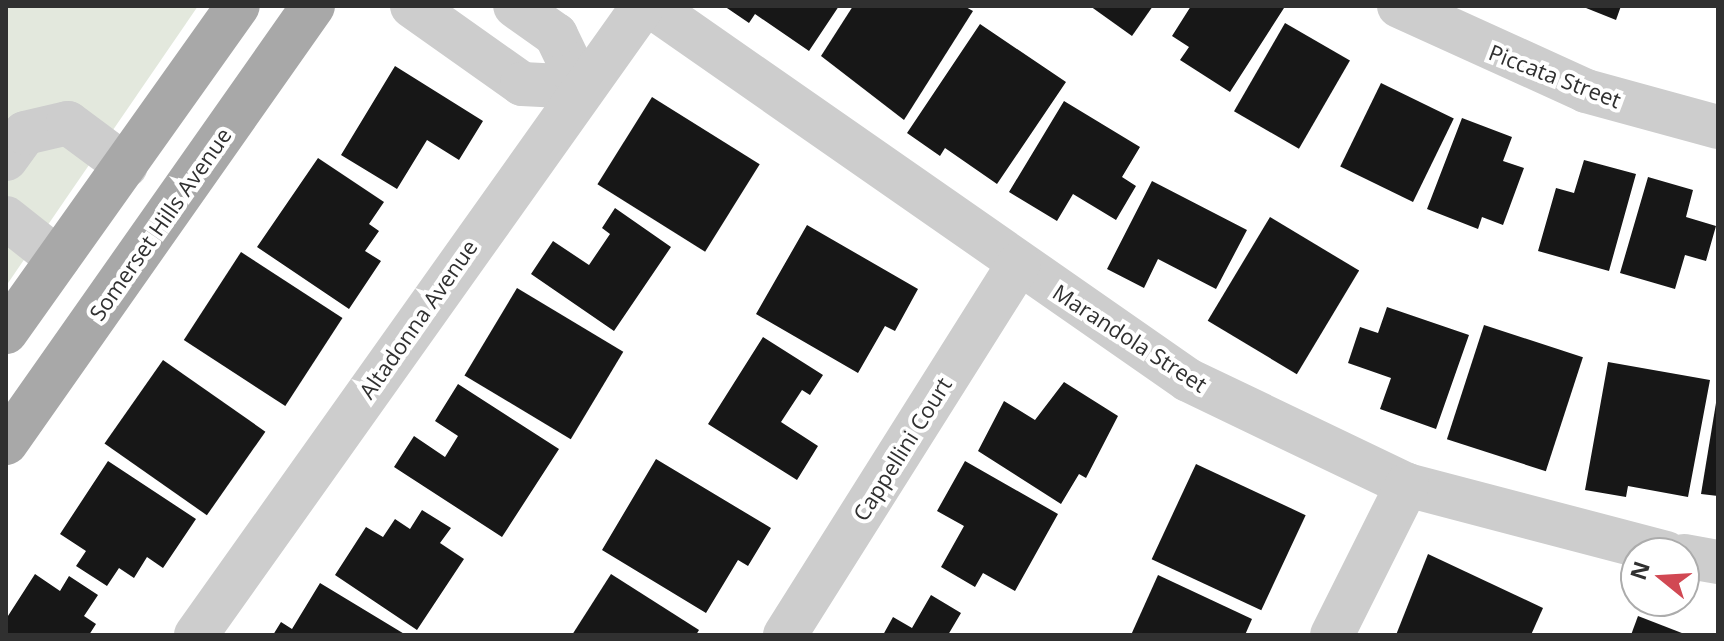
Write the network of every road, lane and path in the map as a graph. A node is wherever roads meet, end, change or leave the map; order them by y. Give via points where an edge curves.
1 (238, 6) edge
2 (313, 6) edge
3 (412, 6) edge
4 (514, 6) edge
5 (643, 6) edge
6 (651, 6) edge
7 (1399, 6) edge
8 (478, 53) junction
9 (581, 87) junction
10 (1718, 127) edge
11 (6, 159) edge
12 (126, 166) junction
13 (6, 218) edge
14 (58, 259) junction
15 (1019, 264) junction
16 (6, 332) edge
17 (6, 443) edge
18 (1407, 485) junction
19 (1620, 541) edge
20 (196, 635) edge
21 (785, 635) edge
22 (1332, 635) edge

1 - 12 main road
2 - 17 main road, Somerset Hills Avenue
3 - 8 street
4 - 8 street
4 - 9 street via 556,35
5 - 9 street, Altadonna Avenue
6 - 15 street, Marandola Street
7 - 10 street, Piccata Street via 1586,91
8 - 9 street via 522,84
9 - 20 street, Altadonna Avenue
11 - 12 street via 25,133 68,123
12 - 14 main road
13 - 14 street
14 - 16 main road
15 - 18 street, Marandola Street via 1188,380
15 - 21 street, Cappellini Court
18 - 19 street, Marandola Street
18 - 22 street

